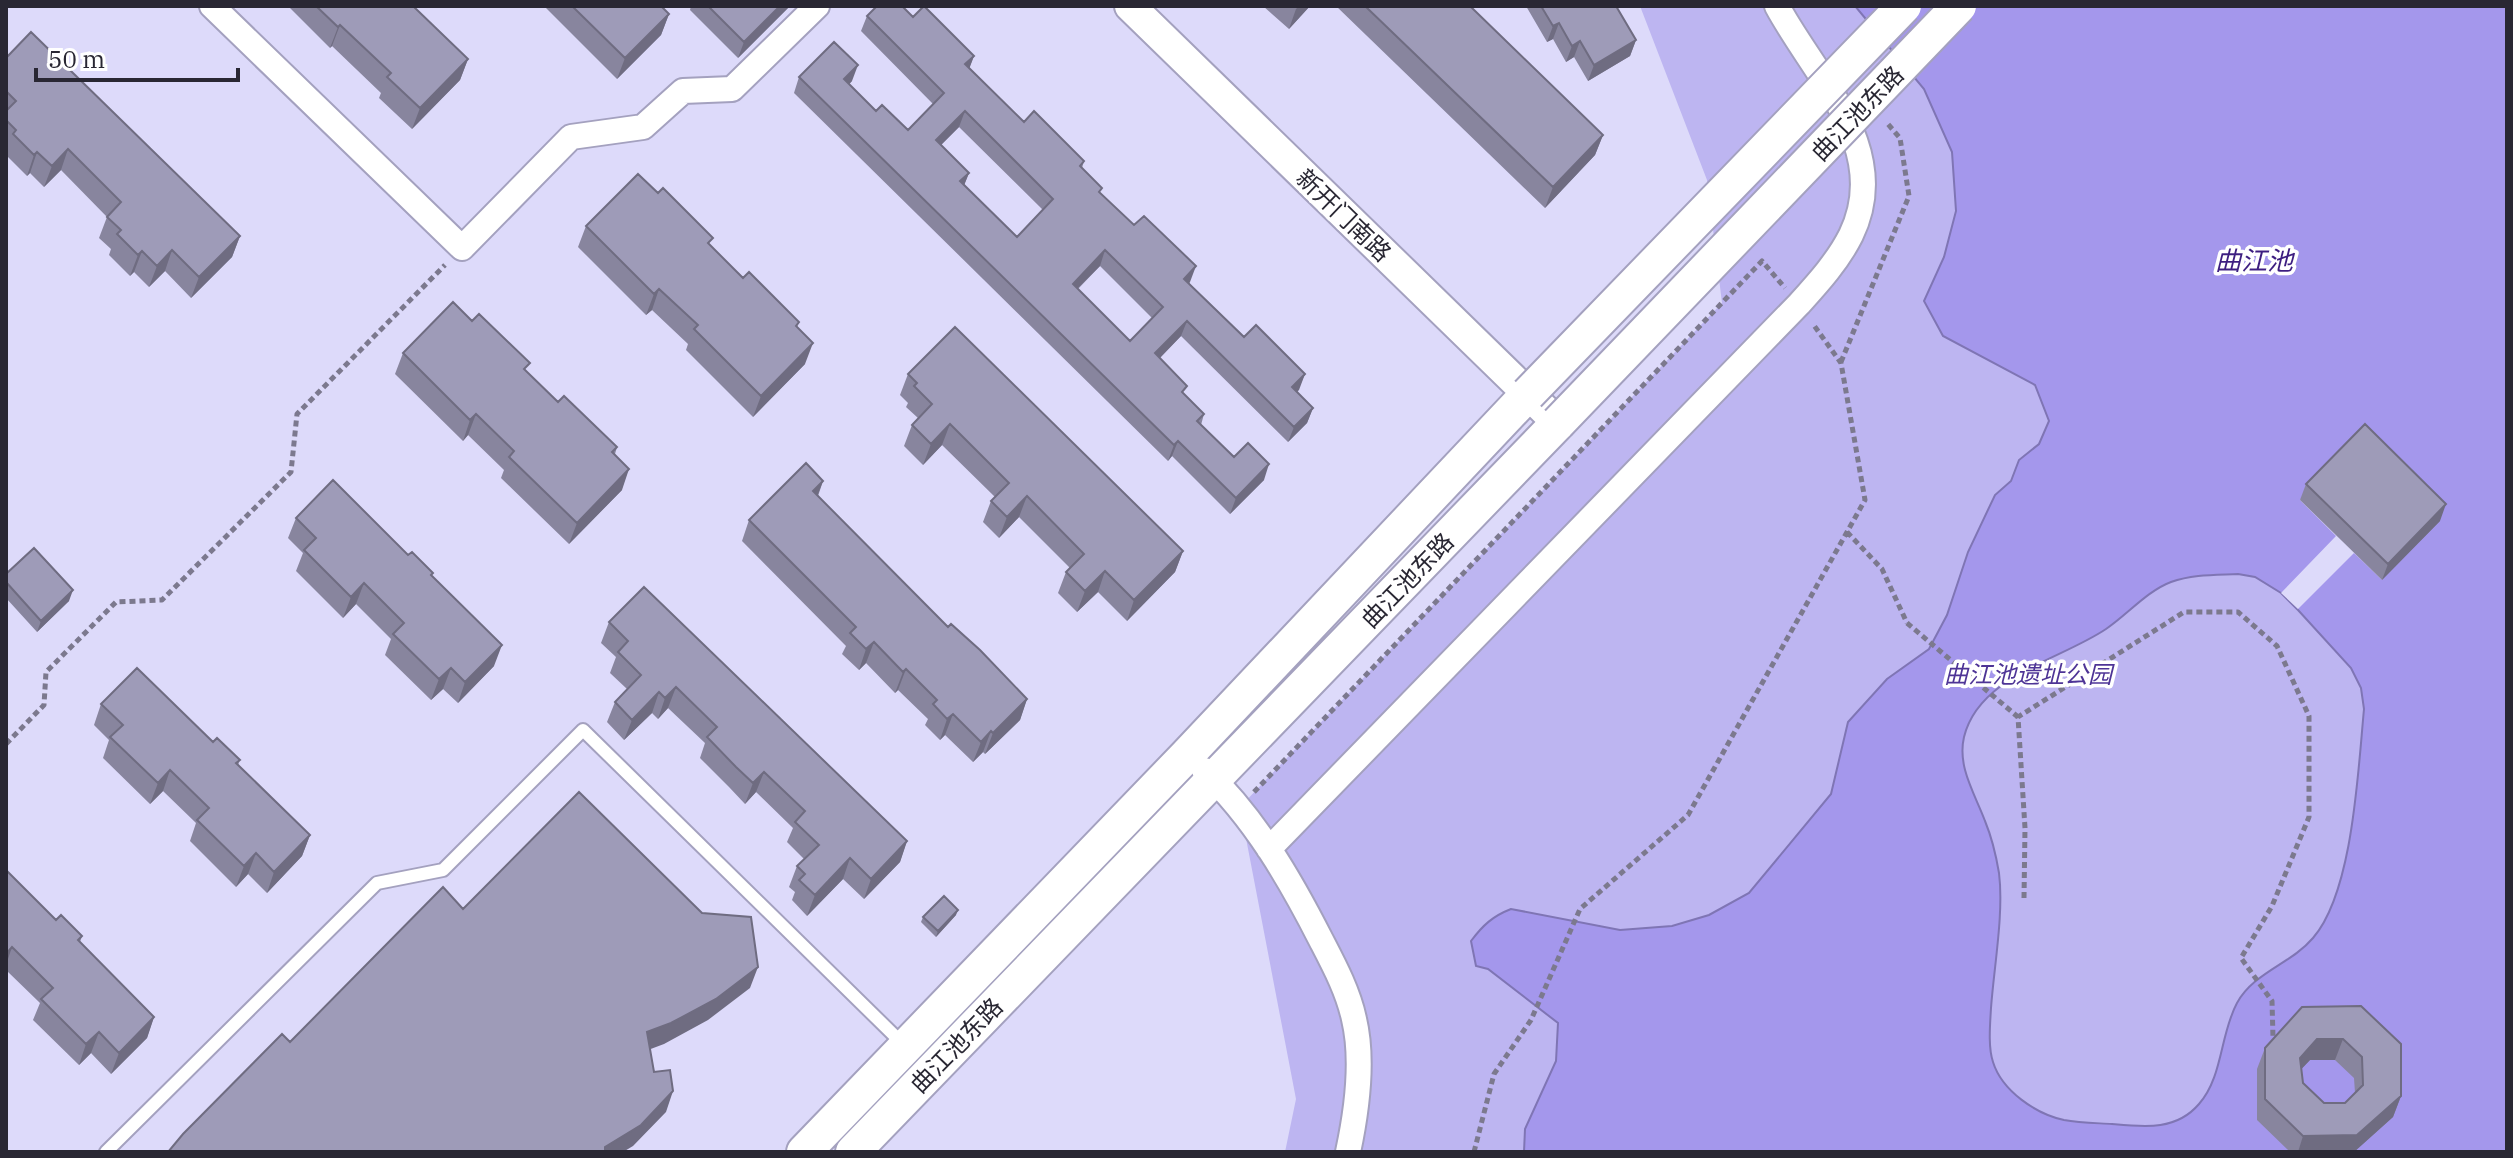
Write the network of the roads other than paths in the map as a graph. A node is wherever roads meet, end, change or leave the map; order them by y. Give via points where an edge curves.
1 (212, 6) edge
2 (817, 6) edge
3 (1130, 6) edge
4 (1777, 6) edge
5 (1904, 6) edge
6 (1959, 6) edge
7 (1528, 394) junction
8 (1558, 423) junction
9 (1187, 755) junction
10 (1214, 779) junction
11 (1269, 849) junction
12 (905, 1046) junction
13 (106, 1152) edge
14 (804, 1152) edge
15 (853, 1152) edge
16 (1348, 1152) edge

1 - 2 street via 462,248 571,137 643,127 683,91 732,89
3 - 7 street, 新开门南路
4 - 11 street via 1854,134 1864,199 1852,232 1799,304
5 - 7 main road, 曲江池东路, bridge
6 - 8 main road, 曲江池东路, bridge
7 - 8 street, 新开门南路
7 - 9 main road, 曲江池东路
8 - 10 main road, 曲江池东路
9 - 10 street
9 - 12 main road, 曲江池东路
10 - 11 street
10 - 15 main road, 曲江池东路
11 - 16 street via 1338,974 1354,1020 1358,1073
12 - 13 lane via 583,730 443,870 377,883
12 - 14 main road, 曲江池东路

